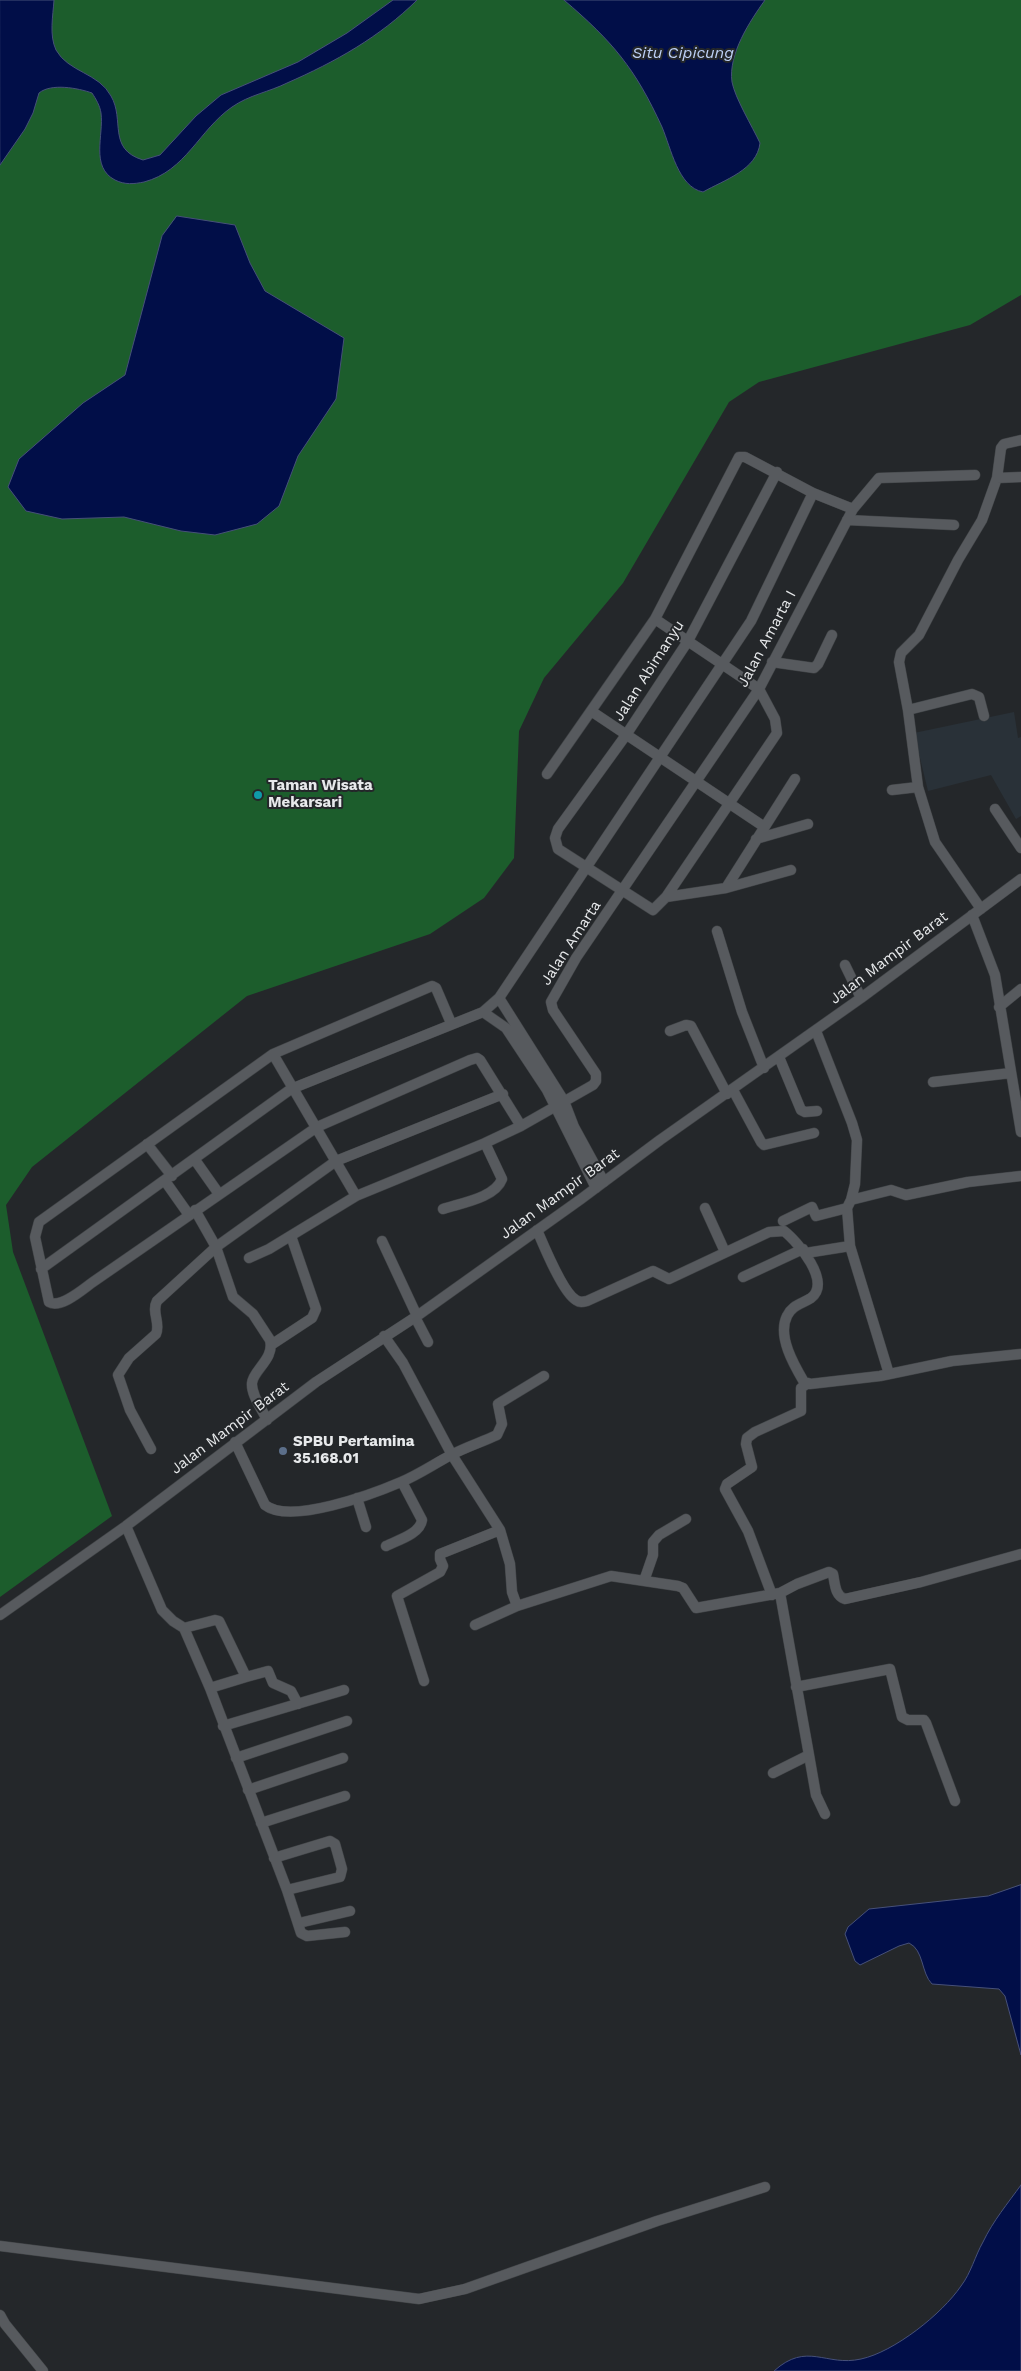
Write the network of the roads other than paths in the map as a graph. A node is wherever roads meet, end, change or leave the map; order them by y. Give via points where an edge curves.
1 (1021, 440) edge
2 (777, 472) junction
3 (975, 475) dead end
4 (1021, 477) edge
5 (997, 478) junction
6 (813, 493) junction
7 (853, 509) junction
8 (847, 520) junction
9 (954, 525) dead end
10 (655, 619) junction
11 (832, 635) dead end
12 (688, 641) junction
13 (772, 662) junction
14 (723, 664) junction
15 (758, 689) junction
16 (908, 710) junction
17 (591, 711) junction
18 (984, 716) dead end
19 (626, 735) junction
20 (660, 758) junction
21 (547, 774) dead end
22 (795, 779) dead end
23 (695, 781) junction
24 (918, 787) junction
25 (892, 790) dead end
26 (729, 803) junction
27 (995, 809) dead end
28 (808, 824) dead end
29 (763, 826) junction
30 (756, 839) junction
31 (1021, 848) edge
32 (585, 868) junction
33 (791, 870) dead end
34 (1021, 880) edge
35 (726, 888) junction
36 (622, 892) junction
37 (666, 897) junction
38 (981, 909) junction
39 (972, 915) junction
40 (717, 931) dead end
41 (845, 965) dead end
42 (1021, 989) edge
43 (499, 998) junction
44 (861, 998) junction
45 (999, 1007) junction
46 (483, 1012) junction
47 (451, 1023) junction
48 (509, 1025) junction
49 (670, 1031) dead end
50 (816, 1031) junction
51 (272, 1054) junction
52 (779, 1057) junction
53 (764, 1068) junction
54 (1011, 1073) junction
55 (933, 1082) dead end
56 (291, 1089) junction
57 (730, 1092) junction
58 (503, 1094) junction
59 (560, 1103) junction
60 (817, 1111) dead end
61 (521, 1126) junction
62 (317, 1127) junction
63 (1021, 1132) edge
64 (814, 1133) dead end
65 (485, 1143) junction
66 (147, 1144) junction
67 (195, 1160) junction
68 (336, 1161) junction
69 (1021, 1176) edge
70 (168, 1178) junction
71 (600, 1185) junction
72 (219, 1194) junction
73 (356, 1196) junction
74 (849, 1204) junction
75 (705, 1208) dead end
76 (443, 1209) dead end
77 (192, 1213) junction
78 (782, 1221) dead end
79 (537, 1230) junction
80 (291, 1236) junction
81 (382, 1241) dead end
82 (850, 1246) junction
83 (216, 1247) junction
84 (804, 1251) junction
85 (725, 1252) junction
86 (250, 1258) dead end
87 (41, 1270) junction
88 (743, 1277) dead end
89 (416, 1316) junction
90 (384, 1336) junction
91 (428, 1342) dead end
92 (271, 1345) junction
93 (1021, 1354) edge
94 (889, 1374) junction
95 (544, 1376) dead end
96 (808, 1383) junction
97 (267, 1420) junction
98 (235, 1442) junction
99 (150, 1449) dead end
100 (452, 1455) junction
101 (402, 1482) junction
102 (357, 1498) junction
103 (686, 1519) dead end
104 (126, 1526) junction
105 (366, 1527) dead end
106 (500, 1530) junction
107 (386, 1546) dead end
108 (1021, 1554) edge
109 (644, 1581) junction
110 (776, 1594) junction
111 (517, 1606) junction
112 (0, 1615) edge
113 (476, 1625) dead end
114 (184, 1628) junction
115 (246, 1677) junction
116 (424, 1681) dead end
117 (796, 1687) junction
118 (210, 1688) junction
119 (344, 1690) dead end
120 (298, 1704) junction
121 (347, 1721) dead end
122 (223, 1726) junction
123 (809, 1755) junction
124 (236, 1758) junction
125 (343, 1758) dead end
126 (773, 1773) dead end
127 (248, 1790) junction
128 (345, 1796) dead end
129 (956, 1801) dead end
130 (825, 1814) dead end
131 (261, 1823) junction
132 (274, 1858) junction
133 (287, 1890) junction
134 (350, 1911) dead end
135 (299, 1923) junction
136 (345, 1932) dead end
137 (765, 2187) dead end
138 (0, 2246) edge
139 (0, 2315) edge
140 (42, 2371) edge

1 - 5 street via 1004,444 1001,448
2 - 6 street
2 - 10 street via 745,457 738,458
2 - 12 street, Jalan Abimanyu
3 - 7 street, Jalan Amarta I via 879,478
4 - 5 street
5 - 16 street via 982,520 918,635 901,653 899,669
6 - 7 street
6 - 14 street via 750,621
7 - 8 street, Jalan Amarta I
8 - 9 street
8 - 13 street, Jalan Amarta I
10 - 12 street
10 - 17 street
11 - 13 street via 814,668
12 - 14 street
12 - 19 street, Jalan Abimanyu
13 - 15 street, Jalan Amarta I
14 - 15 street
14 - 20 street
15 - 23 street, Jalan Amarta I
15 - 26 street via 775,719 777,733
16 - 18 street via 972,694 978,697
16 - 24 street
17 - 19 street
17 - 21 street
19 - 20 street
19 - 32 street, Jalan Abimanyu via 558,829 555,838 558,849
20 - 23 street
20 - 32 street
22 - 29 street
23 - 26 street
23 - 36 street, Jalan Amarta I
24 - 25 street
24 - 38 street via 935,842
26 - 29 street
26 - 37 street
27 - 31 street
28 - 30 street
29 - 30 street
30 - 35 street
32 - 36 street, Jalan Abimanyu
32 - 43 street
33 - 35 street
34 - 38 street, Jalan Mampir Barat
35 - 37 street
36 - 37 street, Jalan Abimanyu via 654,910
36 - 59 street, Jalan Amarta via 576,958 551,1002 553,1010 596,1074 593,1085
38 - 39 street, Jalan Mampir Barat
39 - 44 street, Jalan Mampir Barat
39 - 45 street via 995,975
40 - 53 street via 742,1012
41 - 44 street
42 - 45 street
43 - 46 street
43 - 48 street
44 - 50 street, Jalan Mampir Barat
45 - 54 street
46 - 47 street
46 - 48 street
47 - 51 street via 436,988 432,986
47 - 56 street
48 - 59 street
49 - 57 street via 691,1026
50 - 52 street, Jalan Mampir Barat
50 - 74 street via 857,1140 855,1184
51 - 56 street
51 - 66 street
52 - 53 street, Jalan Mampir Barat
52 - 60 street via 801,1110
53 - 57 street, Jalan Mampir Barat
54 - 55 street
54 - 63 street
56 - 62 street
56 - 67 street
57 - 64 street via 764,1145
57 - 71 street, Jalan Mampir Barat
58 - 61 street
58 - 62 street via 480,1060 474,1058
58 - 68 street
59 - 61 street
59 - 71 street
61 - 65 street
62 - 68 street
62 - 72 street
65 - 73 street
65 - 76 street via 502,1179 500,1185 478,1197
66 - 70 street
66 - 87 street via 39,1222 35,1237
67 - 70 street
67 - 72 street
68 - 73 street
68 - 83 street
69 - 74 street via 968,1182 906,1195 891,1190
70 - 77 street
70 - 87 street
71 - 79 street, Jalan Mampir Barat
72 - 77 street
73 - 80 street
74 - 78 street via 816,1216 812,1207
74 - 82 street
75 - 85 street
77 - 83 street
77 - 87 street via 60,1303 49,1302
79 - 85 street via 564,1284 574,1300 580,1302 652,1271 669,1279
79 - 89 street, Jalan Mampir Barat
80 - 86 street
80 - 92 street via 316,1310 312,1318
81 - 89 street
82 - 84 street
82 - 94 street
83 - 92 street via 234,1297 253,1314
83 - 99 street via 157,1301 154,1310 156,1334 130,1358 118,1375 130,1410
84 - 85 street via 779,1230
84 - 88 street
84 - 96 street via 819,1283 811,1298 796,1304 787,1317 785,1330 792,1362 804,1382
89 - 90 street, Jalan Mampir Barat
89 - 91 street
90 - 97 street, Jalan Mampir Barat
90 - 100 street via 403,1363
92 - 97 street via 251,1381 252,1392
93 - 94 street via 952,1361
94 - 96 street
95 - 100 street via 498,1404 502,1424 497,1435
96 - 110 street via 800,1388 801,1412 747,1438 752,1467 727,1484 725,1490 748,1531
97 - 98 street, Jalan Mampir Barat
98 - 102 street via 265,1505 272,1511 300,1512
98 - 104 street, Jalan Mampir Barat
100 - 101 street
100 - 106 street
101 - 102 street
101 - 107 street via 422,1520 421,1526
102 - 105 street
103 - 109 street via 653,1542 653,1555
104 - 112 street, Jalan Mampir Barat
104 - 114 street via 162,1610
106 - 111 street
106 - 116 street via 440,1554 443,1566 440,1572 397,1596
108 - 110 street via 846,1599 840,1598 833,1574 828,1572
109 - 110 street via 683,1588 696,1608
109 - 111 street via 611,1576
110 - 117 street
111 - 113 street
114 - 115 street via 219,1621
114 - 118 street
115 - 118 street
115 - 120 street via 268,1671 273,1683 291,1691
117 - 123 street
117 - 129 street via 890,1669 902,1717 926,1723
118 - 122 street
119 - 120 street
120 - 122 street
121 - 124 street
122 - 124 street
123 - 126 street
123 - 130 street via 816,1795
124 - 127 street
125 - 127 street
127 - 131 street
128 - 131 street
131 - 132 street
132 - 133 street
132 - 133 street via 330,1841 335,1844 342,1869 340,1877
133 - 135 street
134 - 135 street
135 - 136 street via 301,1933 307,1936
137 - 138 street via 465,2289 419,2298
139 - 140 street

